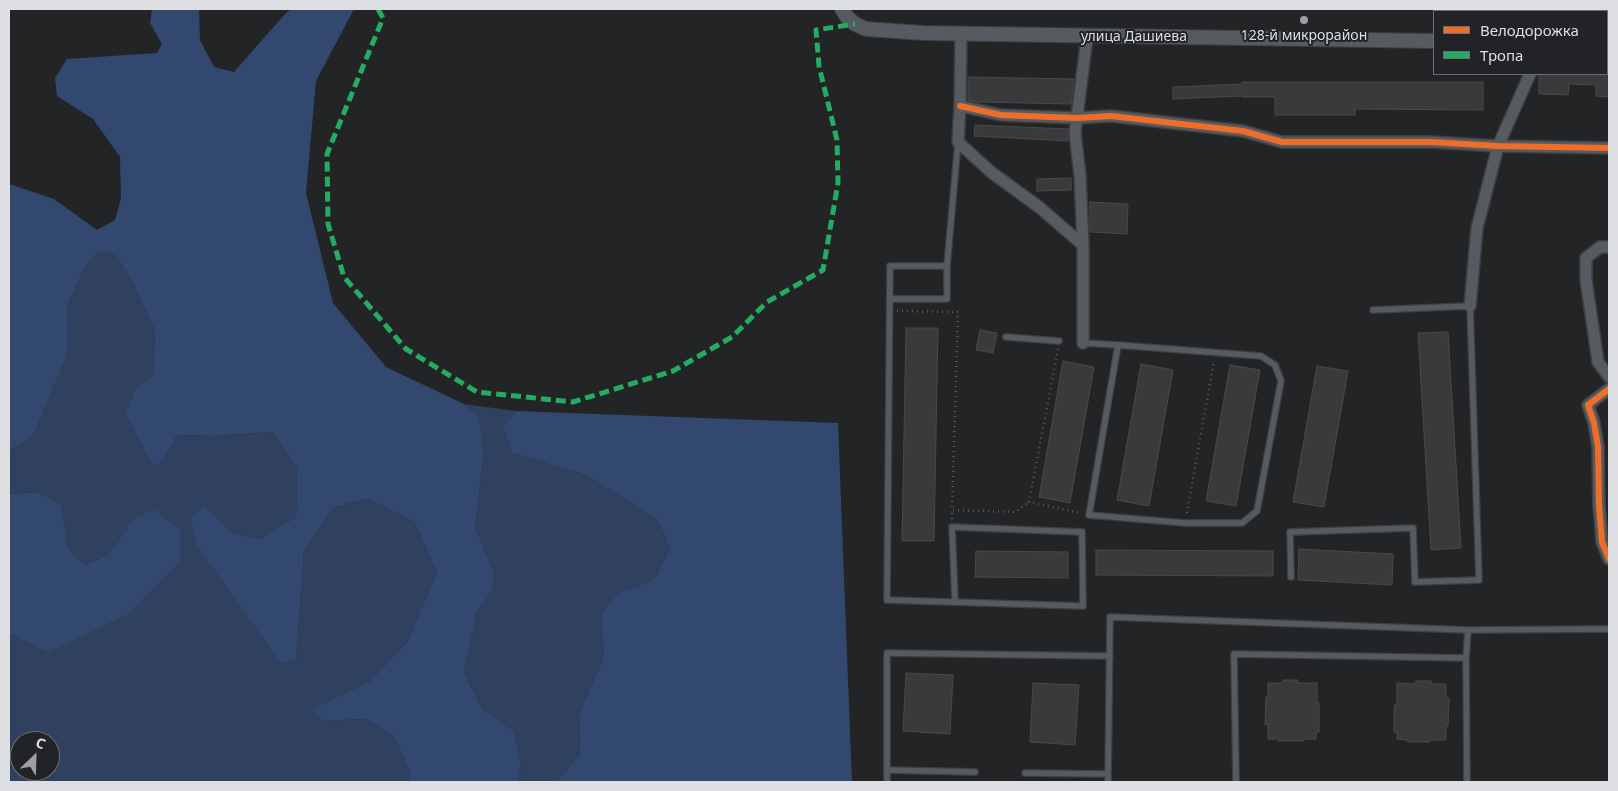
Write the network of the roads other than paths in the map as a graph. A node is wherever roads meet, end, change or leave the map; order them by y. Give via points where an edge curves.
1 (842, 9) edge
2 (961, 34) junction
3 (1087, 37) junction
4 (1433, 41) edge
5 (1530, 75) edge
6 (960, 106) junction
7 (1077, 118) junction
8 (958, 142) junction
9 (1498, 146) junction
10 (1609, 148) edge
11 (1083, 245) junction
12 (1609, 247) edge
13 (947, 266) junction
14 (890, 299) junction
15 (1470, 306) junction
16 (1373, 310) dead end
17 (1006, 337) dead end
18 (1059, 341) road end
19 (1083, 342) joint
20 (1118, 345) junction
21 (1609, 377) edge
22 (1609, 389) edge
23 (1609, 559) edge
24 (1291, 577) dead end
25 (955, 601) junction
26 (1609, 629) edge
27 (1468, 630) junction
28 (1110, 656) junction
29 (1466, 658) junction
30 (887, 770) junction
31 (975, 772) dead end
32 (1025, 773) dead end
33 (1108, 774) junction
34 (887, 782) edge
35 (1108, 782) edge
36 (1236, 782) edge
37 (1467, 782) edge

1 - 2 street, улица Дашиева via 854,24 866,29
2 - 3 street, улица Дашиева
2 - 6 street
3 - 4 street, улица Дашиева
3 - 7 street
5 - 9 street
6 - 7 street via 1002,115
6 - 8 street
7 - 9 street via 1111,116 1243,131 1282,142 1431,142
7 - 11 street via 1075,133
8 - 11 street
8 - 13 lane
9 - 10 street
9 - 15 street via 1477,228
11 - 19 street
12 - 21 street via 1600,247 1586,258 1586,280 1598,362
13 - 14 lane via 946,299
13 - 14 lane via 890,266
14 - 25 lane via 887,600
15 - 16 lane
15 - 24 lane via 1479,580 1415,582 1413,528 1290,532
17 - 18 lane
19 - 20 lane
20 - 20 lane via 1261,356 1275,365 1279,390 1257,510 1242,523 1185,523 1089,515
22 - 23 street via 1588,405 1598,446 1602,542
25 - 25 lane via 952,527 1082,532 1083,606
26 - 27 lane
27 - 28 lane via 1110,617
27 - 29 lane
28 - 30 lane via 887,653
28 - 33 lane
29 - 36 lane via 1234,654
29 - 37 lane
30 - 31 lane
30 - 34 lane
32 - 33 lane
33 - 35 lane

